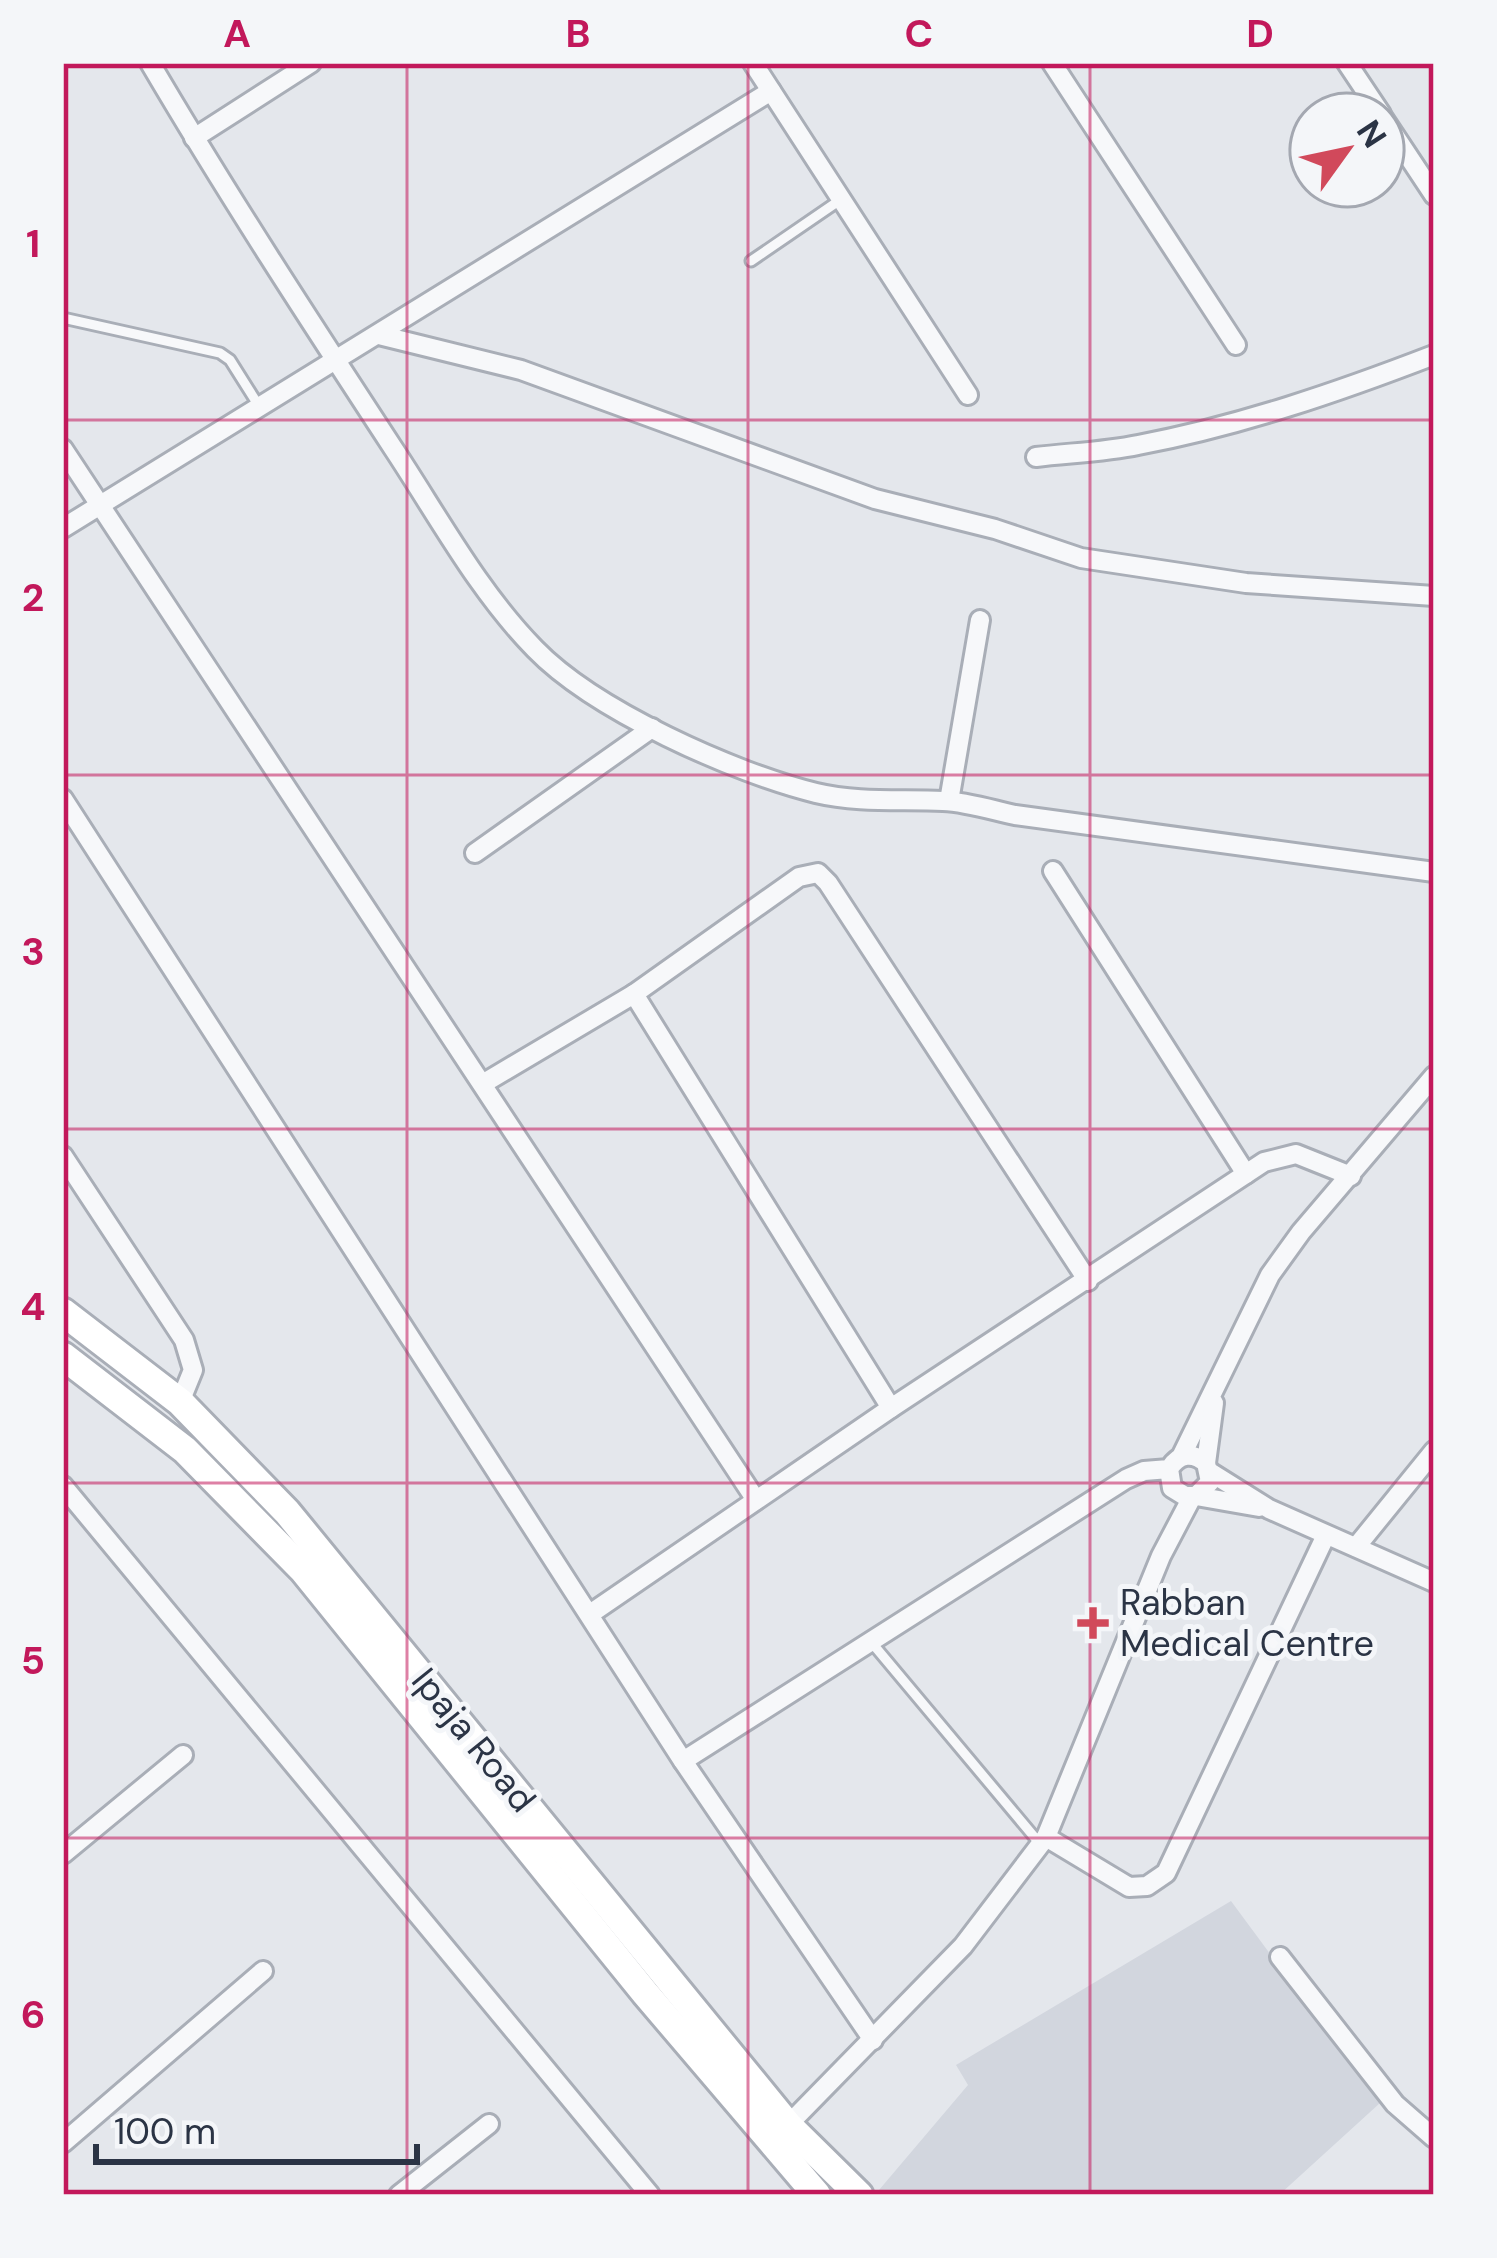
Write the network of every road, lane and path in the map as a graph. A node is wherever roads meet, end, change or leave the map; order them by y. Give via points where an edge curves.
1 (150, 63) edge
2 (311, 63) edge
3 (753, 63) edge
4 (1052, 63) edge
5 (1347, 63) edge
6 (1365, 90) edge
7 (771, 91) junction
8 (194, 138) junction
9 (1407, 154) edge
10 (1434, 195) edge
11 (843, 198) junction
12 (752, 261) dead end
13 (63, 317) edge
14 (379, 334) junction
15 (1236, 345) dead end
16 (1434, 356) edge
17 (336, 361) junction
18 (968, 394) dead end
19 (259, 406) junction
20 (63, 449) edge
21 (1036, 457) dead end
22 (101, 504) junction
23 (63, 528) edge
24 (1434, 596) edge
25 (980, 620) dead end
26 (652, 728) junction
27 (63, 799) edge
28 (949, 801) junction
29 (475, 853) dead end
30 (1053, 872) dead end
31 (1434, 872) edge
32 (634, 994) junction
33 (1434, 1076) edge
34 (484, 1083) junction
35 (63, 1156) edge
36 (1246, 1174) junction
37 (1351, 1176) junction
38 (1088, 1281) junction
39 (63, 1312) edge
40 (63, 1356) edge
41 (1216, 1386) junction
42 (180, 1402) junction
43 (891, 1408) junction
44 (1434, 1451) edge
45 (1208, 1468) junction
46 (1174, 1471) junction
47 (63, 1486) edge
48 (1194, 1497) junction
49 (756, 1500) junction
50 (1269, 1509) junction
51 (1326, 1535) junction
52 (1356, 1547) junction
53 (1161, 1556) junction
54 (1434, 1582) edge
55 (590, 1614) junction
56 (872, 1643) junction
57 (183, 1755) dead end
58 (683, 1762) junction
59 (1044, 1841) junction
60 (63, 1854) edge
61 (1280, 1957) dead end
62 (263, 1971) dead end
63 (873, 2040) junction
64 (489, 2124) dead end
65 (788, 2125) junction
66 (1434, 2138) edge
67 (63, 2143) edge
68 (399, 2195) edge
69 (650, 2195) edge
70 (817, 2195) edge
71 (859, 2195) edge

1 - 8 street
2 - 8 street
3 - 7 street
4 - 15 street
5 - 6 street
7 - 11 street
7 - 14 street
8 - 17 street
9 - 10 street
11 - 12 lane
11 - 18 street
13 - 19 lane via 220,353
14 - 17 street
14 - 24 street via 521,370 875,499 1081,558 1246,583
16 - 21 street via 1196,432
17 - 19 street
17 - 26 street via 536,651 584,691
19 - 22 street
20 - 22 street
22 - 23 street
22 - 34 street
25 - 28 street
26 - 28 street via 816,793
26 - 29 street
27 - 55 street
28 - 31 street
30 - 36 street
32 - 34 street
32 - 38 street via 799,877 818,873
32 - 43 street
33 - 37 street
34 - 49 street
35 - 42 street via 184,1340 193,1370
36 - 37 street via 1296,1154
36 - 38 street
37 - 41 street via 1270,1276
38 - 43 street
39 - 42 main road, Ipaja Road
40 - 70 main road, Ipaja Road via 185,1450 303,1570
41 - 45 street
41 - 46 street
42 - 65 main road, Ipaja Road via 287,1511
43 - 49 street
44 - 52 street
45 - 46 street via 1199,1457
45 - 48 street via 1204,1491
45 - 50 street
46 - 48 street
46 - 53 street
46 - 56 street via 1126,1479
47 - 69 street
48 - 50 street
48 - 53 street
49 - 55 street
50 - 51 street
51 - 52 street
51 - 59 street via 1166,1873 1130,1887
52 - 54 street
53 - 59 street
55 - 58 street
56 - 58 street
56 - 59 lane
57 - 60 street
58 - 63 street
59 - 63 street via 963,1946
61 - 66 street via 1395,2104
62 - 67 street
63 - 65 street
64 - 68 street
65 - 71 main road, Ipaja Road

